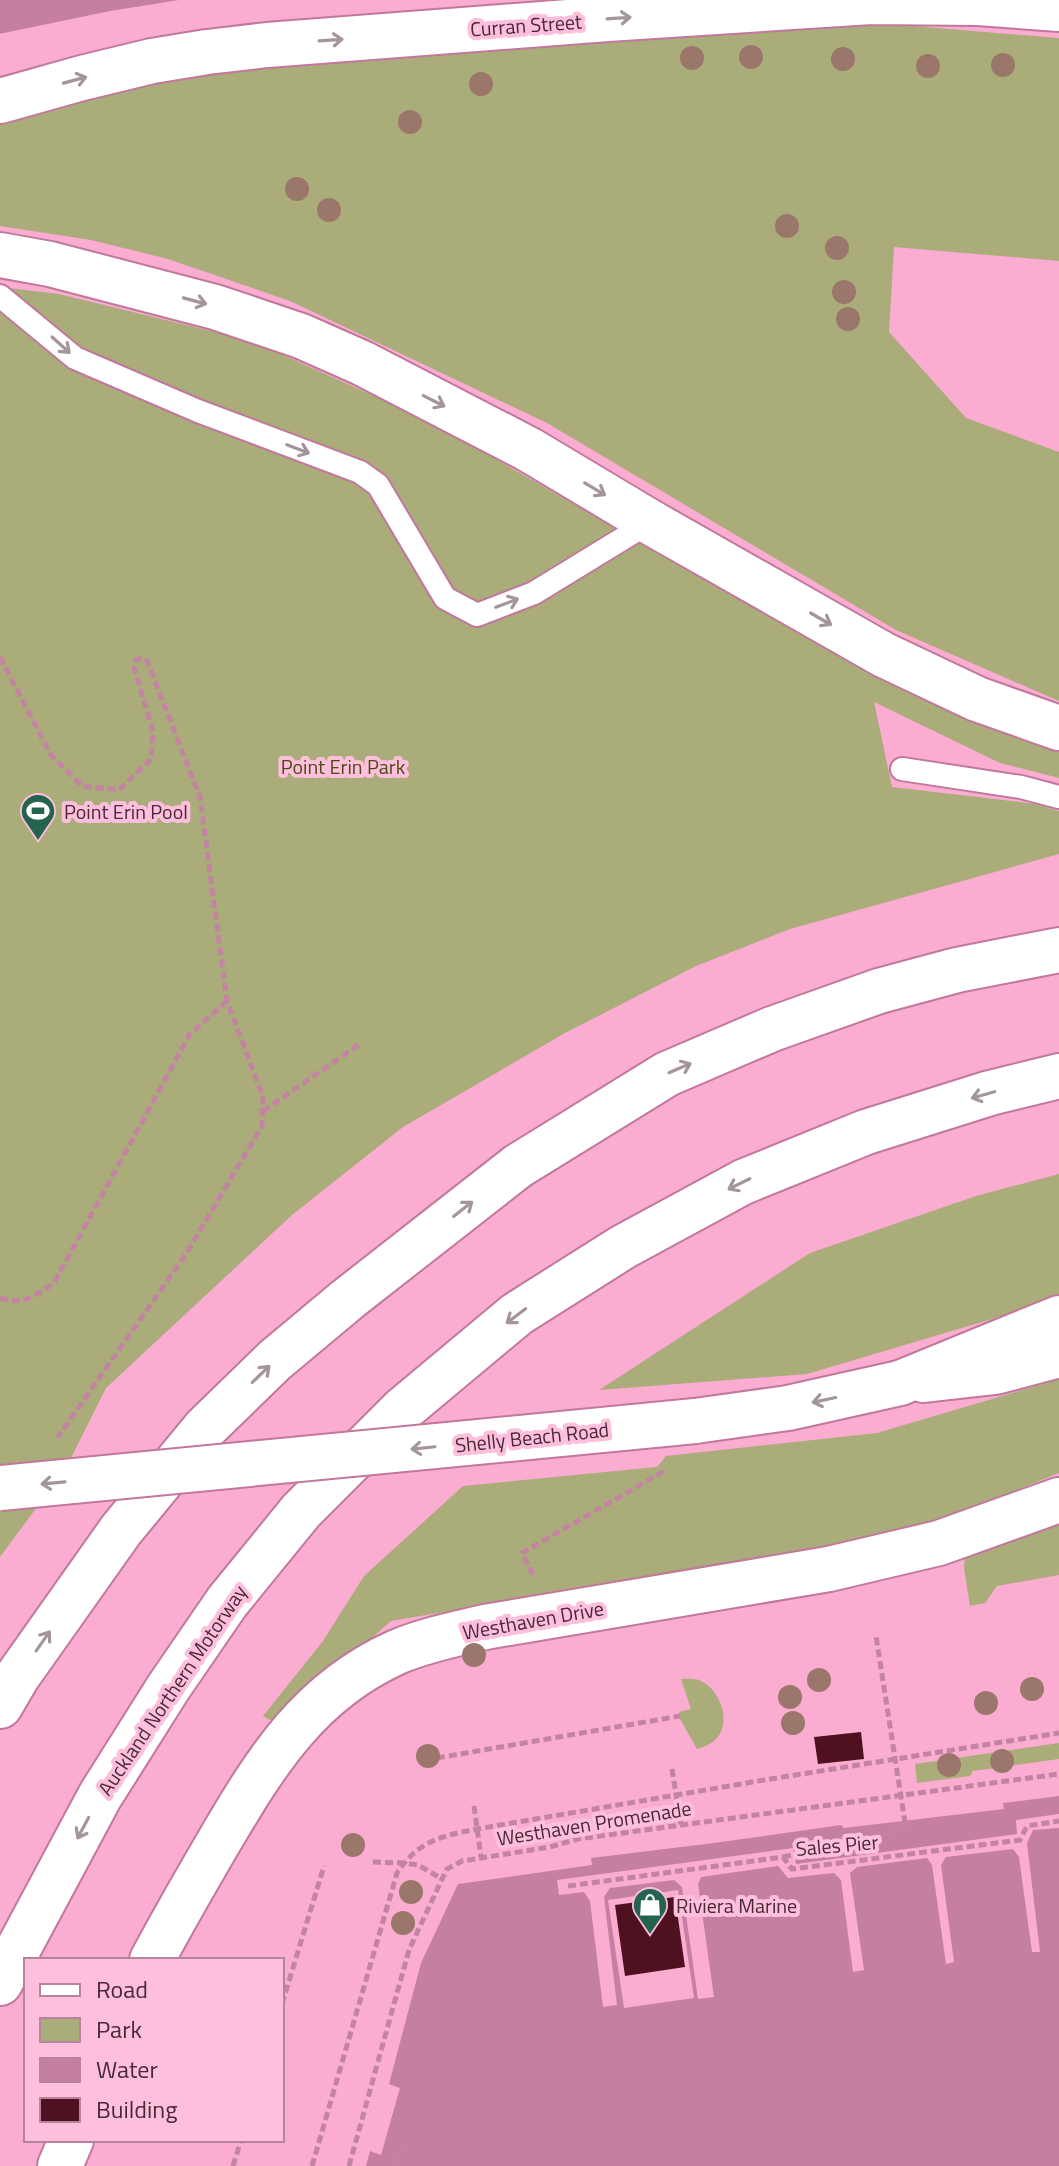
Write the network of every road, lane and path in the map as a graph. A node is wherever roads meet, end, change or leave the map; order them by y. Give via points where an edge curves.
1 (1059, 9) edge
2 (0, 101) edge
3 (0, 255) edge
4 (0, 296) edge
5 (650, 522) junction
6 (0, 657) edge
7 (1059, 728) edge
8 (902, 769) dead end
9 (1059, 797) edge
10 (1059, 925) edge
11 (1059, 950) edge
12 (957, 970) junction
13 (227, 1001) junction
14 (360, 1044) dead end
15 (1059, 1076) edge
16 (262, 1112) junction
17 (0, 1298) edge
18 (1059, 1318) edge
19 (1059, 1355) edge
20 (900, 1383) junction
21 (53, 1444) dead end
22 (668, 1469) dead end
23 (0, 1488) edge
24 (1059, 1500) edge
25 (553, 1536) dead end
26 (876, 1636) dead end
27 (0, 1706) edge
28 (680, 1716) dead end
29 (1059, 1733) edge
30 (437, 1758) dead end
31 (896, 1762) junction
32 (672, 1769) dead end
33 (1059, 1774) edge
34 (901, 1795) junction
35 (677, 1797) junction
36 (474, 1806) dead end
37 (1059, 1821) edge
38 (681, 1825) junction
39 (477, 1832) junction
40 (481, 1857) junction
41 (783, 1857) junction
42 (373, 1862) dead end
43 (404, 1863) junction
44 (324, 1866) dead end
45 (442, 1879) junction
46 (568, 1886) dead end
47 (153, 1958) edge
48 (0, 1983) edge
49 (284, 1997) edge
50 (70, 2142) edge
51 (240, 2142) edge
52 (402, 2144) dead end
53 (60, 2166) edge
54 (233, 2166) edge
55 (312, 2166) edge
56 (349, 2166) edge
57 (396, 2166) edge

2 -> 1 main road, Curran Street via 152,61 267,45 871,2
3 -> 5 main road via 215,307 301,336 528,449
4 -> 5 lane via 75,358 360,472 378,485 445,598 477,615 534,593
5 -> 7 main road via 884,655 977,699
6 - 13 path via 51,755 82,786 119,790 151,759 153,732 134,667 136,660 147,661 200,797
8 - 9 lane
10 - 12 main road
11 - 12 main road
27 -> 12 main road via 121,1530 205,1428 275,1360 518,1166 667,1074 772,1029
13 - 16 path via 263,1097
13 - 17 path via 190,1034 54,1283 33,1298
14 - 16 path
15 -> 48 main road, Auckland Northern Motorway via 866,1132 743,1182 623,1247 517,1314 402,1410 301,1511 227,1602 100,1796
16 - 21 path via 262,1126 186,1254
18 - 20 main road
19 - 20 main road, Shelly Beach Road via 995,1372
20 -> 23 main road, Shelly Beach Road, bridge via 788,1408 695,1421
22 - 25 path
24 - 47 main road, Westhaven Drive via 939,1543 829,1569 485,1627 399,1652 348,1682 291,1731 250,1789
26 - 31 path
28 - 30 path
29 - 31 path
31 - 34 path
31 - 35 path
32 - 35 path
33 - 34 path, Westhaven Promenade
34 - 38 path, Westhaven Promenade
34 - 41 path via 906,1829
35 - 38 path
35 - 39 path
36 - 39 path
37 - 41 path, Sales Pier via 1027,1826 1020,1840 792,1869
38 - 40 path, Westhaven Promenade
39 - 40 path
39 - 43 path via 441,1836
40 - 45 path, Westhaven Promenade via 453,1865
41 - 46 path, Sales Pier
42 - 43 path
43 - 45 path
43 - 55 path
44 - 49 path
45 - 56 path via 409,1950
50 - 53 main road
51 - 54 path
52 - 57 path

